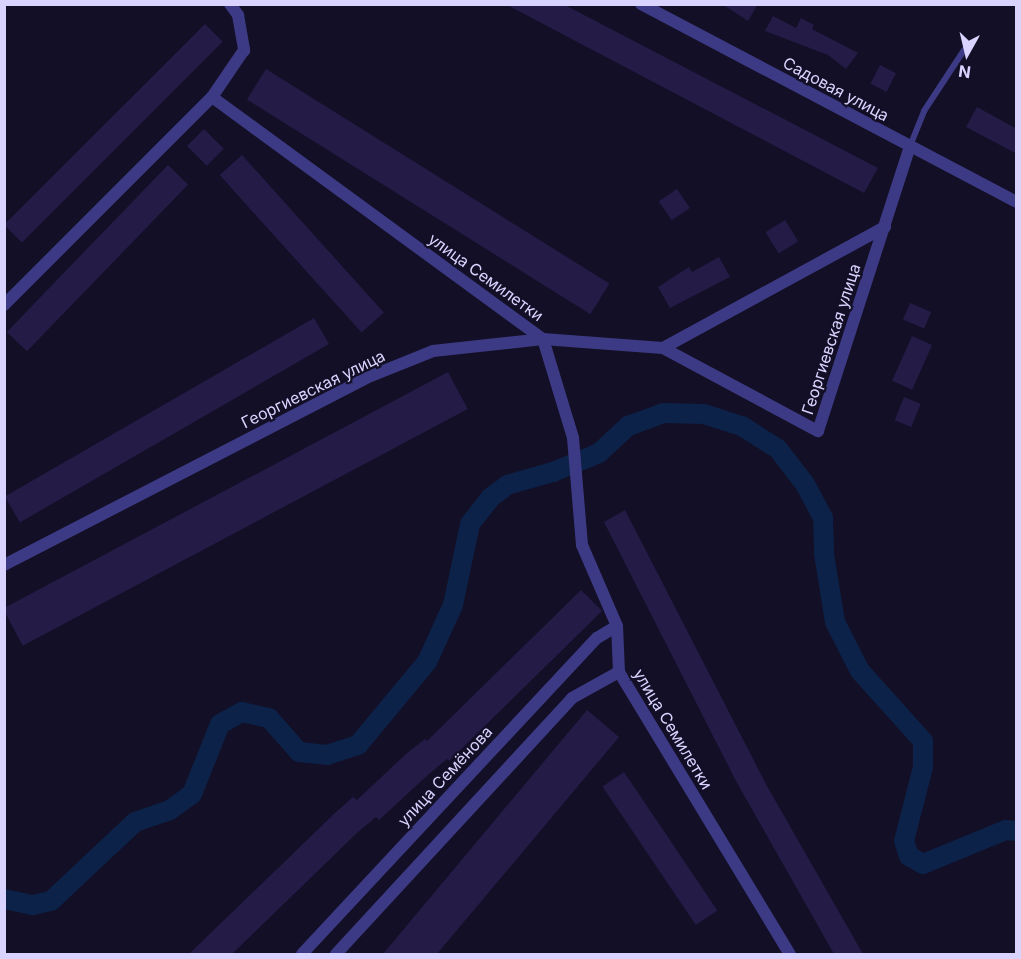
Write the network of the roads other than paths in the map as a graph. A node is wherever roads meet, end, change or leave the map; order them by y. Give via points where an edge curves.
1 (230, 4) edge
2 (641, 4) edge
3 (964, 50) dead end
4 (212, 97) junction
5 (910, 146) junction
6 (1017, 202) edge
7 (885, 226) junction
8 (4, 305) edge
9 (543, 339) junction
10 (663, 348) junction
11 (4, 565) edge
12 (617, 626) junction
13 (619, 672) junction
14 (302, 954) edge
15 (336, 954) edge
16 (790, 954) edge

1 - 4 street via 238,15 244,50
2 - 5 street, Садовая улица
3 - 5 lane via 924,111
4 - 8 street
4 - 9 street, улица Семилетки
5 - 6 street, Садовая улица
5 - 7 street, Георгиевская улица
7 - 10 street, Георгиевская улица
7 - 10 street, Георгиевская улица via 818,431
9 - 10 street, Георгиевская улица
9 - 11 street, Георгиевская улица via 433,351 366,378
9 - 12 street, улица Семилетки via 573,438 581,497 582,545
12 - 13 street, улица Семилетки
12 - 14 street, улица Семёнова via 597,638
13 - 15 street via 572,698
13 - 16 street, улица Семилетки

